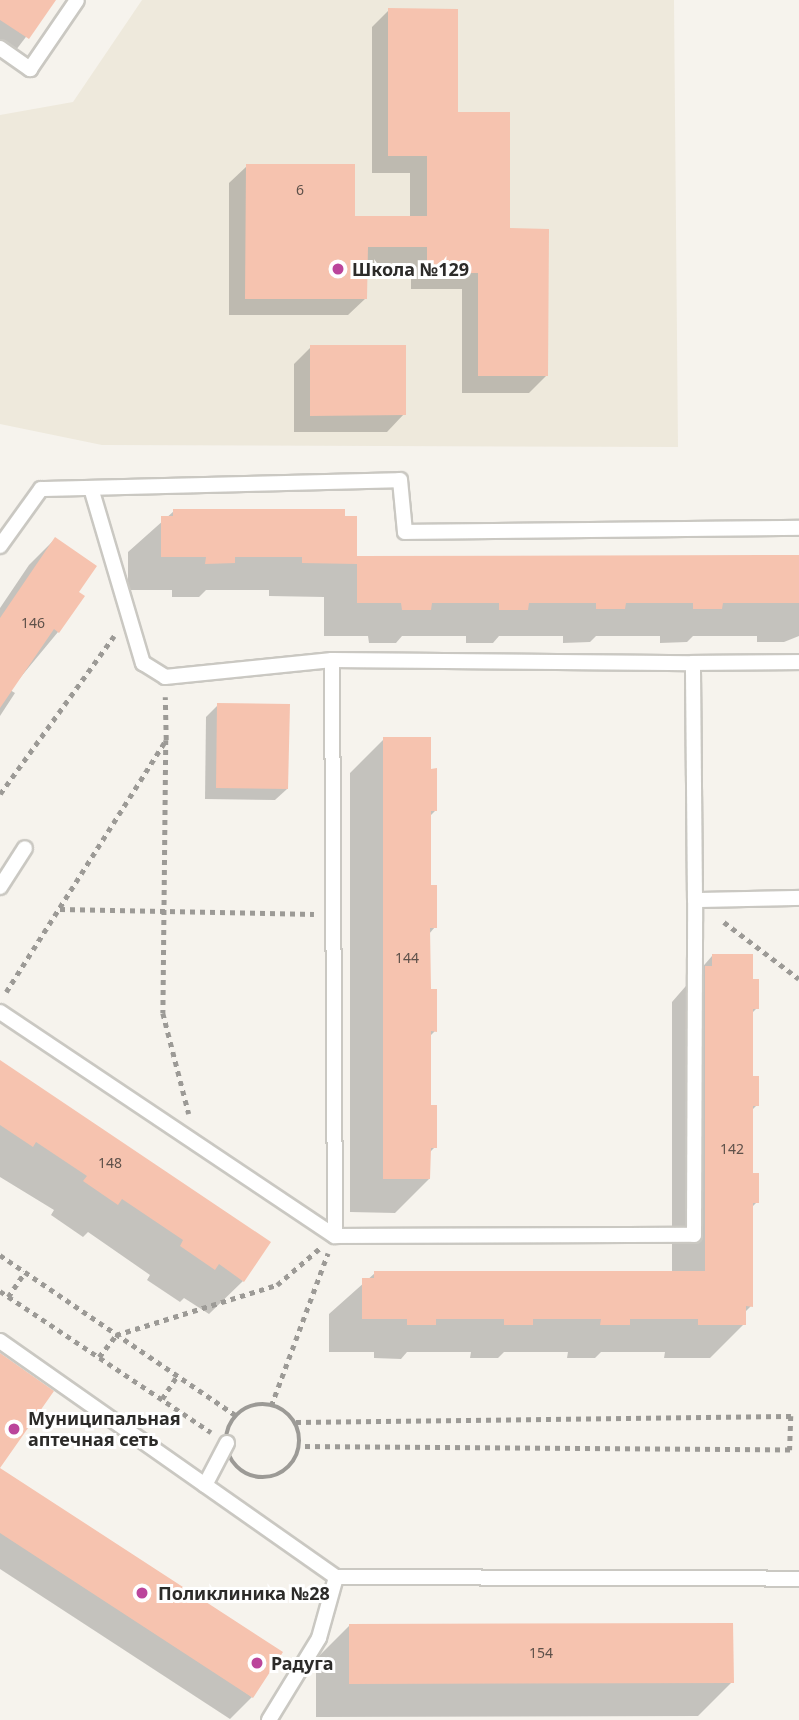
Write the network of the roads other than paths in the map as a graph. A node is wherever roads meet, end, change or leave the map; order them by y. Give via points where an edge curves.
1 (77, 0) edge
2 (0, 48) edge
3 (91, 488) junction
4 (799, 528) edge
5 (0, 545) edge
6 (332, 660) junction
7 (799, 662) edge
8 (693, 663) junction
9 (25, 848) dead end
10 (0, 887) edge
11 (799, 898) edge
12 (695, 900) junction
13 (0, 1012) edge
14 (335, 1236) junction
15 (0, 1341) edge
16 (226, 1443) road end
17 (205, 1485) junction
18 (336, 1577) junction
19 (799, 1579) edge
20 (269, 1720) edge

1 - 2 lane via 30,69
3 - 4 lane via 400,480 405,532
3 - 5 lane via 41,489
3 - 6 lane via 142,663 164,677
6 - 8 lane
6 - 14 lane
7 - 8 lane
8 - 12 lane
9 - 10 lane
11 - 12 lane
12 - 14 lane via 694,1236
13 - 14 lane
15 - 17 lane
16 - 17 lane
17 - 18 lane
18 - 19 lane
18 - 20 lane via 319,1638

